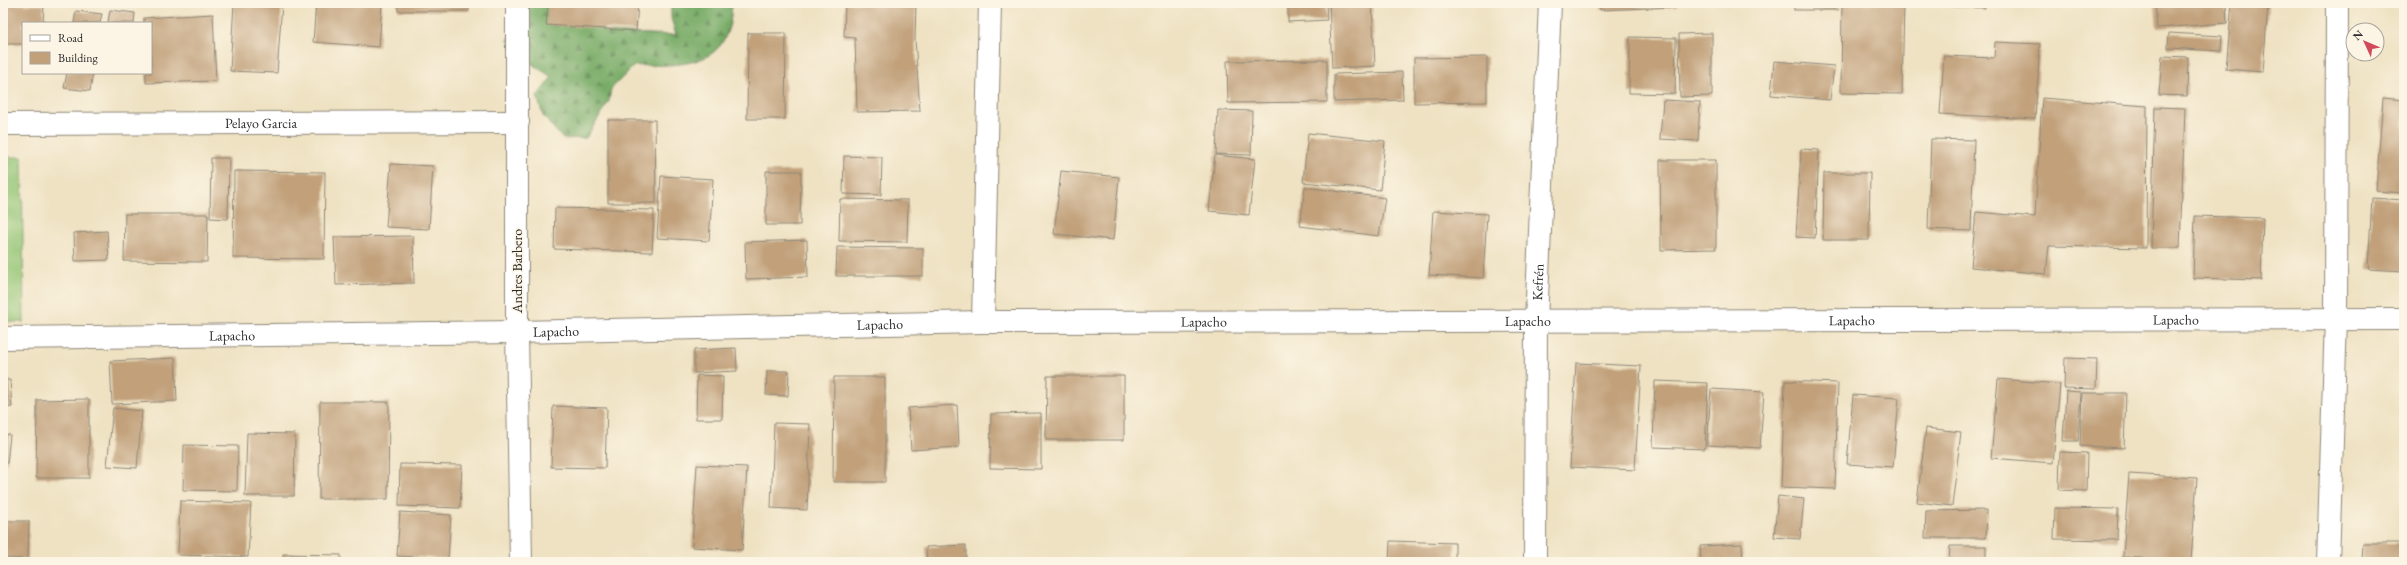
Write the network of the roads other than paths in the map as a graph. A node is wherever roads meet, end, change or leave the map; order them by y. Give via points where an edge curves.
1 (518, 3) edge
2 (990, 3) edge
3 (1550, 3) edge
4 (2337, 3) edge
5 (518, 122) junction
6 (3, 124) edge
7 (2336, 319) junction
8 (2404, 319) edge
9 (983, 322) junction
10 (1536, 322) junction
11 (517, 332) junction
12 (3, 338) edge
13 (521, 562) edge
14 (1535, 562) edge
15 (2328, 562) edge

1 - 5 street, Andres Barbero
2 - 9 street
3 - 10 street, Kefrén
4 - 7 street
5 - 6 street, Pelayo Garcia
5 - 11 street, Andres Barbero
7 - 8 street, Lapacho
7 - 10 street, Lapacho
7 - 15 street
9 - 10 street, Lapacho
9 - 11 street, Lapacho
10 - 14 street, Kefrén
11 - 12 street, Lapacho
11 - 13 street, Andres Barbero

